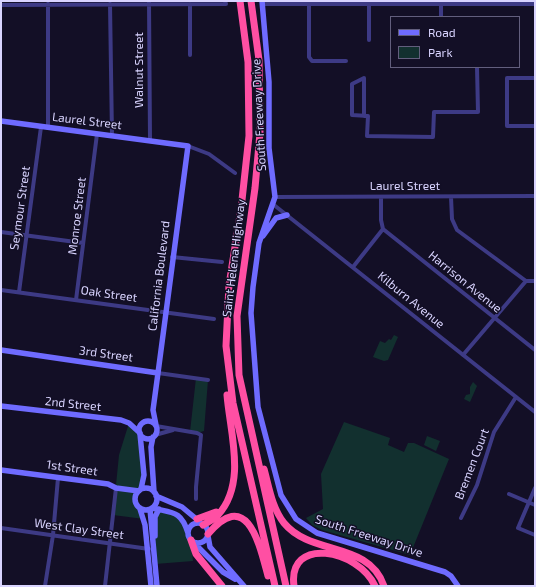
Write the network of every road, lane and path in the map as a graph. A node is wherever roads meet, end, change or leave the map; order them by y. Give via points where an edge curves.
1 (225, 1) edge
2 (240, 1) edge
3 (251, 1) edge
4 (119, 2) edge
5 (149, 2) edge
6 (262, 2) edge
7 (369, 2) edge
8 (441, 2) edge
9 (1, 4) edge
10 (48, 4) junction
11 (110, 4) junction
12 (190, 4) junction
13 (309, 4) junction
14 (535, 4) edge
15 (441, 16) edge
16 (369, 40) dead end
17 (190, 55) dead end
18 (346, 61) dead end
19 (477, 68) edge
20 (535, 78) edge
21 (364, 116) junction
22 (1, 121) edge
23 (535, 126) edge
24 (41, 127) junction
25 (48, 128) junction
26 (97, 134) junction
27 (112, 136) junction
28 (150, 140) junction
29 (188, 146) junction
30 (235, 173) dead end
31 (381, 196) junction
32 (535, 196) edge
33 (275, 197) junction
34 (451, 197) junction
35 (274, 205) junction
36 (287, 215) junction
37 (383, 229) junction
38 (1, 232) edge
39 (27, 235) junction
40 (83, 243) junction
41 (258, 243) junction
42 (172, 257) junction
43 (222, 262) dead end
44 (354, 267) junction
45 (526, 281) junction
46 (535, 281) edge
47 (1, 290) edge
48 (19, 292) junction
49 (76, 300) junction
50 (165, 312) junction
51 (226, 316) junction
52 (493, 318) junction
53 (214, 319) dead end
54 (534, 348) edge
55 (1, 350) edge
56 (463, 355) junction
57 (158, 373) junction
58 (208, 380) dead end
59 (516, 397) junction
60 (243, 401) junction
61 (1, 406) edge
62 (153, 410) junction
63 (535, 412) edge
64 (146, 421) junction
65 (156, 425) junction
66 (174, 430) junction
67 (140, 433) junction
68 (154, 436) junction
69 (1, 470) edge
70 (58, 478) junction
71 (116, 488) junction
72 (535, 488) edge
73 (140, 490) junction
74 (155, 494) junction
75 (509, 494) dead end
76 (196, 499) dead end
77 (529, 503) junction
78 (535, 505) edge
79 (140, 509) junction
80 (151, 509) junction
81 (159, 509) junction
82 (461, 518) dead end
83 (201, 523) junction
84 (1, 528) edge
85 (53, 535) junction
86 (208, 535) junction
87 (535, 535) edge
88 (191, 538) junction
89 (109, 542) junction
90 (153, 542) junction
91 (151, 549) junction
92 (237, 580) junction
93 (45, 586) edge
94 (105, 586) edge
95 (152, 586) edge
96 (157, 586) edge
97 (222, 586) edge
98 (244, 586) edge
99 (271, 586) edge
100 (275, 586) edge
101 (286, 586) edge
102 (294, 586) edge
103 (375, 586) edge
104 (384, 586) edge
105 (458, 586) edge

1 - 12 street via 226,4
2 - 51 highway, Saint Helena Highway via 248,62 249,130 246,172
3 - 60 highway, Saint Helena Highway via 259,60 260,115 257,170 237,316 239,375
4 - 5 street
4 - 11 street
5 - 12 street
5 - 28 street, Walnut Street
6 - 13 street
6 - 33 street, South Freeway Drive via 269,82 270,161
7 - 8 street
7 - 13 street
7 - 16 street
8 - 14 street
8 - 15 street
9 - 10 street
10 - 11 street
10 - 25 street
11 - 27 street
12 - 17 street
13 - 18 street via 309,57 312,61
19 - 21 street via 478,112 434,112 433,137 367,136 368,116
20 - 23 street via 507,78 507,126
21 - 21 street via 352,115 352,84 364,78
22 - 24 street, Laurel Street
24 - 25 street, Laurel Street
24 - 39 street, Seymour Street
25 - 26 street, Laurel Street
26 - 27 street, Laurel Street
26 - 40 street, Monroe Street
27 - 28 street, Laurel Street
28 - 29 street, Laurel Street
29 - 30 street, Laurel Street via 209,154
29 - 42 street, California Boulevard
31 - 33 street, Laurel Street
31 - 34 street, Laurel Street
31 - 37 street
32 - 34 street, Laurel Street
33 - 35 street, South Freeway Drive
34 - 45 street via 452,219 457,230
35 - 36 street, Kilburn Avenue
35 - 41 street, South Freeway Drive
36 - 41 street via 276,218
36 - 44 street, Kilburn Avenue
37 - 44 street
37 - 52 street, Harrison Avenue
38 - 39 street
39 - 40 street
39 - 48 street, Seymour Street
40 - 49 street, Monroe Street
41 - 105 street, South Freeway Drive via 252,303 256,391 261,422 284,504 296,520 317,533 445,572
42 - 43 street
42 - 50 street, California Boulevard
44 - 56 street, Kilburn Avenue
45 - 46 street
45 - 52 street
47 - 48 street, Oak Street
48 - 49 street, Oak Street
49 - 50 street, Oak Street
50 - 53 street, Oak Street
50 - 57 street, California Boulevard
51 - 83 highway via 224,355 235,466 231,489 223,508
51 - 100 highway, Saint Helena Highway via 226,346 233,403
52 - 54 street, Harrison Avenue
52 - 56 street
55 - 57 street, 3rd Street
56 - 59 street, Kilburn Avenue
57 - 58 street, 3rd Street
57 - 62 street, California Boulevard
59 - 63 street, Kilburn Avenue
59 - 82 street, Bremen Court via 494,432 477,485
60 - 101 highway, Saint Helena Highway
60 - 104 highway via 275,508 281,519 301,537 366,561 377,571
61 - 67 street, 2nd Street via 121,420 129,423
62 - 64 street, California Boulevard
62 - 65 street, California Boulevard
64 - 65 street via 152,421
64 - 67 street via 141,424
65 - 66 street
65 - 68 street
66 - 68 street
66 - 76 street via 197,433 202,438
67 - 68 street via 147,438
67 - 73 street via 144,475
68 - 74 street via 151,447
69 - 70 street, 1st Street
70 - 71 street, 1st Street via 108,484
70 - 85 street
71 - 73 street, 1st Street
71 - 89 street
72 - 77 street
73 - 74 street via 148,489
73 - 79 street via 135,500
74 - 80 street via 157,501
74 - 83 street via 182,507
75 - 77 street
77 - 78 street
77 - 87 street via 518,528
79 - 80 street
79 - 91 street
80 - 81 street
80 - 90 street
81 - 88 street via 180,517
81 - 90 street via 155,517
83 - 86 street
83 - 88 street via 192,526
84 - 85 street, West Clay Street
85 - 89 street, West Clay Street
85 - 93 street
86 - 88 street via 202,542
86 - 92 street via 210,547
86 - 99 highway via 216,524 228,518 240,518 248,522 257,537
88 - 92 street via 223,572
88 - 97 highway via 196,554
89 - 91 street, West Clay Street
89 - 94 street
90 - 91 street
91 - 95 street
91 - 96 street
92 - 98 street
102 - 103 highway via 294,572 299,564 310,555 322,552 361,566

